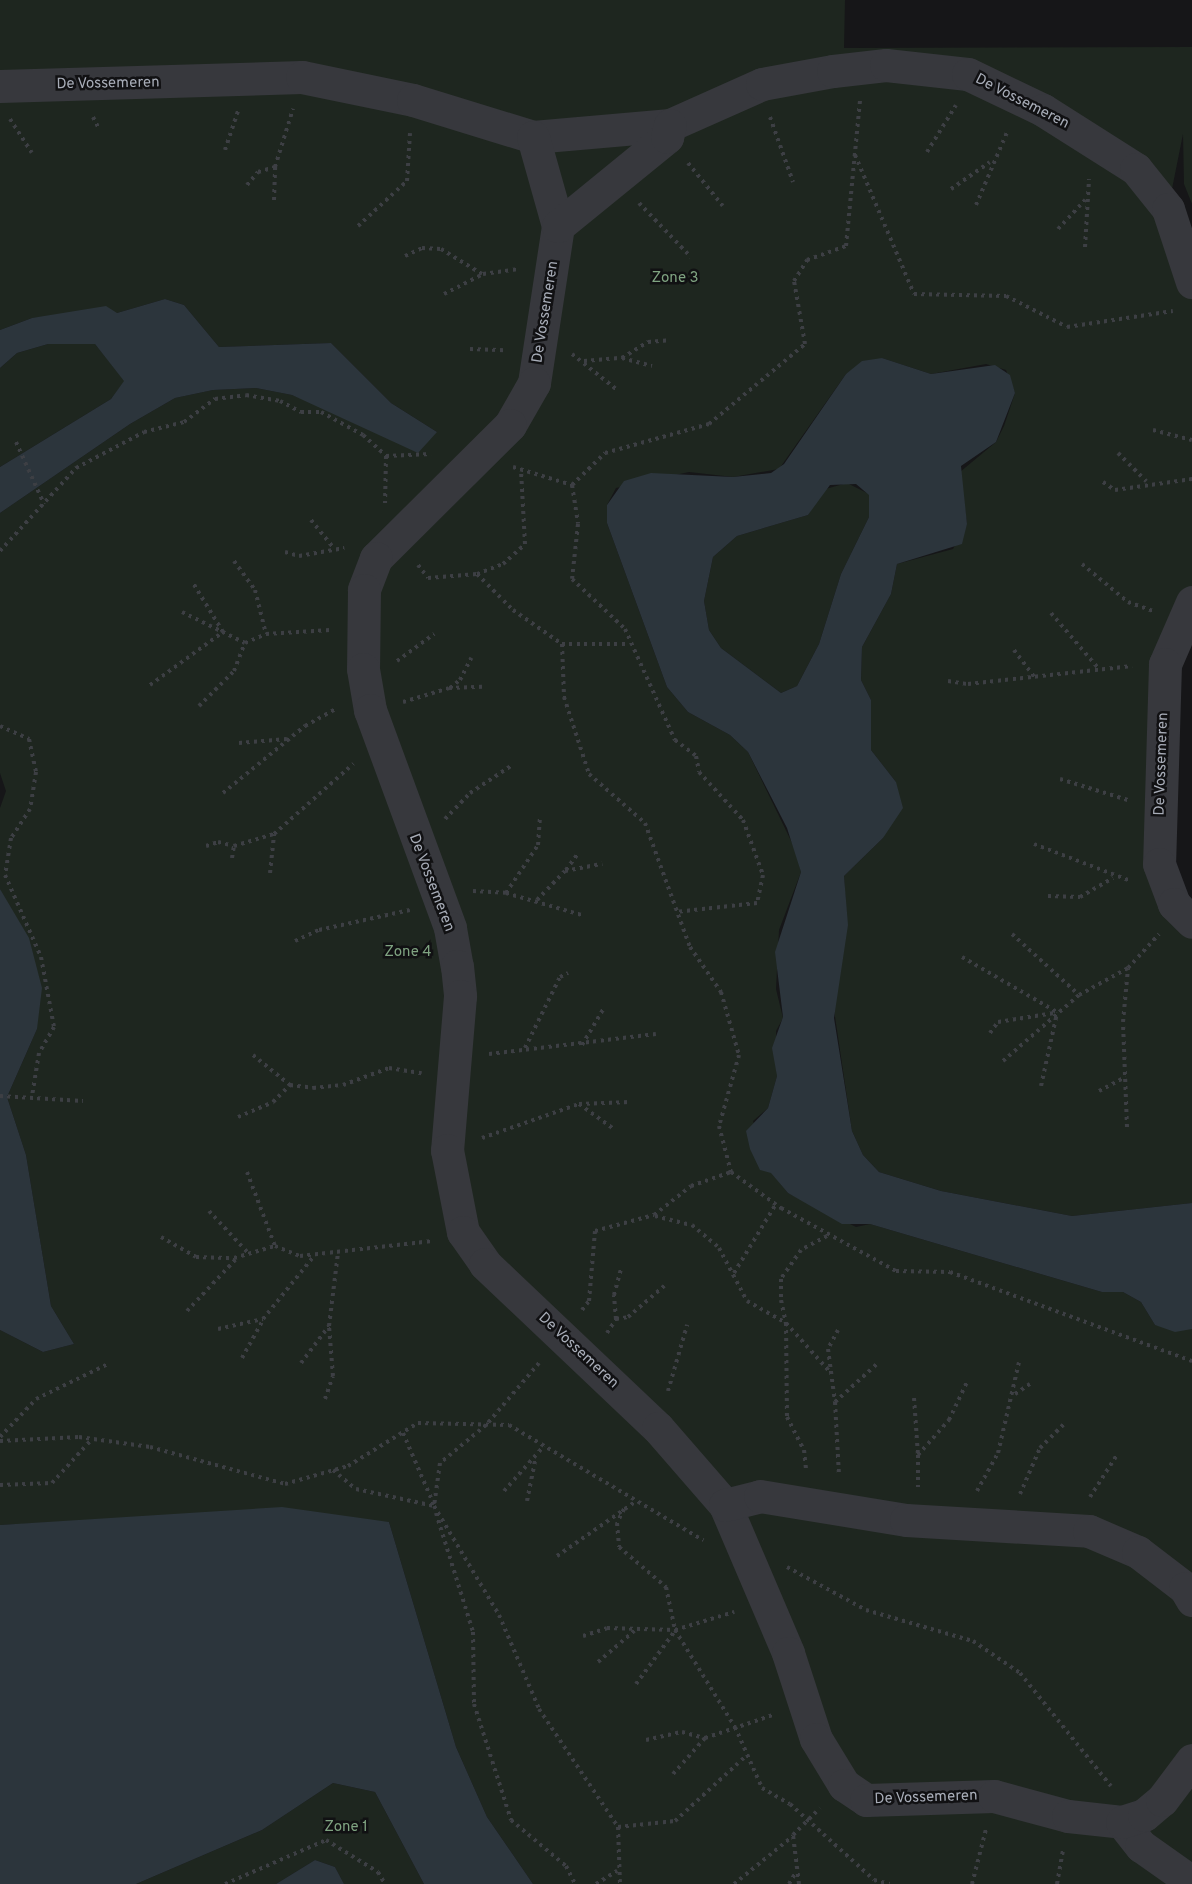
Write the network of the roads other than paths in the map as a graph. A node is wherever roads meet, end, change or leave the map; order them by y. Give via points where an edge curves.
1 (0, 86) edge
2 (668, 131) junction
3 (532, 137) junction
4 (558, 226) junction
5 (1187, 295) edge
6 (1188, 612) edge
7 (1179, 906) edge
8 (725, 1505) junction
9 (1192, 1600) edge
10 (1192, 1760) edge
11 (1130, 1820) junction
12 (1192, 1882) edge

1 - 3 lane, De Vossemeren via 298,77 413,99
2 - 3 lane, De Vossemeren
2 - 4 lane, De Vossemeren
2 - 5 lane, De Vossemeren via 762,84 863,68 968,74 1025,101 1108,149 1142,175 1168,209
3 - 4 lane, De Vossemeren
4 - 8 lane, De Vossemeren via 544,341 523,406 479,456 386,548 364,590 366,692 378,742 450,928 460,996 447,1150 463,1232 485,1264 658,1428
6 - 7 lane, De Vossemeren via 1165,664 1160,810 1159,864
8 - 9 lane via 760,1496 824,1507 963,1523 1075,1530 1115,1538 1185,1588
8 - 11 lane, De Vossemeren via 833,1773 844,1785 866,1800 994,1796 1068,1816
10 - 11 lane via 1162,1800
11 - 12 lane via 1141,1846

